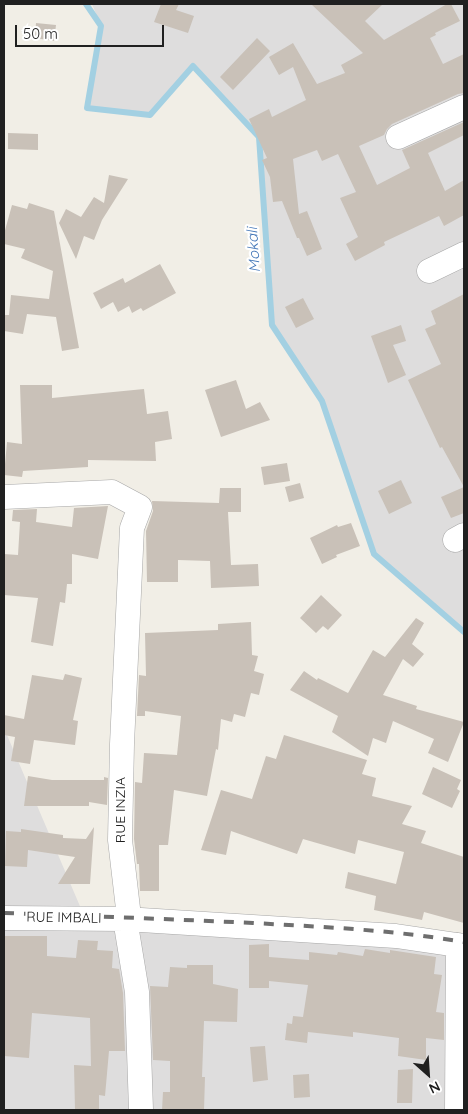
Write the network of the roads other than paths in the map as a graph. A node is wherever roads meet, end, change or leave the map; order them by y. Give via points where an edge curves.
1 (464, 107) edge
2 (398, 137) dead end
3 (464, 254) edge
4 (429, 270) dead end
5 (4, 497) edge
6 (4, 918) edge
7 (125, 919) junction
8 (461, 945) edge
9 (141, 1110) edge
10 (457, 1110) edge

1 - 2 street
3 - 4 street
5 - 7 street, RUE INZIA via 112,492 140,507 132,528 122,744 120,840 130,917
6 - 7 street, RUE IMBALI
7 - 8 street, RUE IMBALI via 396,936
7 - 9 street, RUE INZIA via 138,992
8 - 10 street

